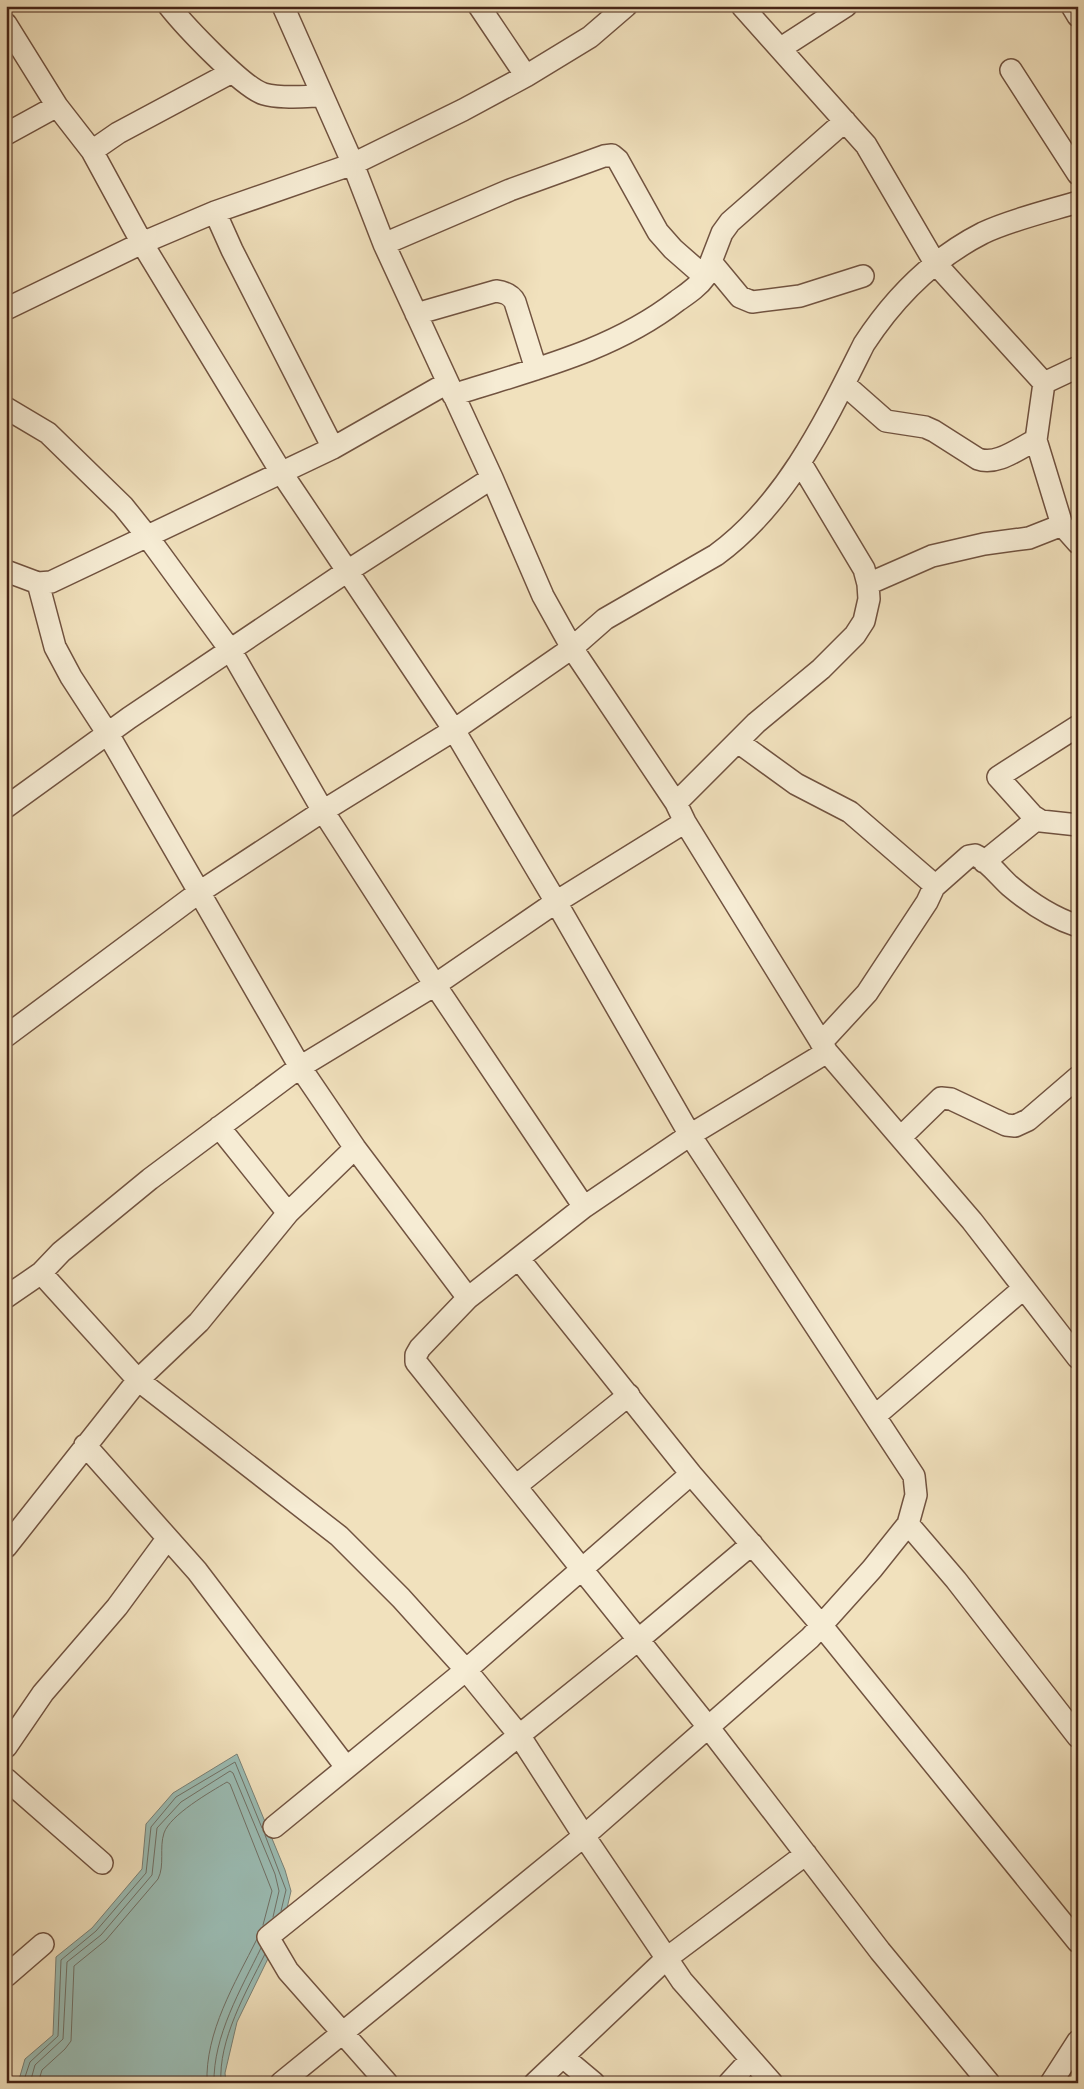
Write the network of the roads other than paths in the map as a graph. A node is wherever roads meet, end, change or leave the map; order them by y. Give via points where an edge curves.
1 (168, 6) edge
2 (283, 6) edge
3 (480, 6) edge
4 (626, 6) edge
5 (742, 6) edge
6 (846, 6) edge
7 (1072, 6) edge
8 (1078, 16) edge
9 (6, 24) edge
10 (781, 48) junction
11 (1011, 70) dead end
12 (232, 72) junction
13 (526, 76) junction
14 (322, 96) junction
15 (57, 106) junction
16 (845, 121) junction
17 (6, 134) edge
18 (92, 151) junction
19 (353, 164) junction
20 (1078, 174) edge
21 (1078, 202) edge
22 (215, 212) junction
23 (142, 243) junction
24 (384, 244) junction
25 (935, 263) junction
26 (708, 270) junction
27 (862, 276) dead end
28 (6, 309) edge
29 (416, 314) junction
30 (1078, 367) edge
31 (536, 368) junction
32 (1044, 382) junction
33 (844, 384) junction
34 (450, 389) junction
35 (6, 408) edge
36 (1036, 440) junction
37 (333, 448) junction
38 (800, 462) junction
39 (281, 472) junction
40 (492, 478) junction
41 (1062, 525) junction
42 (147, 536) junction
43 (1078, 543) edge
44 (6, 571) edge
45 (346, 572) junction
46 (38, 583) junction
47 (868, 584) junction
48 (572, 648) junction
49 (231, 650) junction
50 (1078, 726) edge
51 (454, 730) junction
52 (108, 734) junction
53 (738, 742) junction
54 (6, 807) edge
55 (323, 811) junction
56 (681, 812) junction
57 (1037, 819) junction
58 (1078, 825) edge
59 (984, 862) junction
60 (934, 887) junction
61 (198, 893) junction
62 (556, 902) junction
63 (1078, 926) edge
64 (434, 985) junction
65 (6, 1036) edge
66 (824, 1047) junction
67 (300, 1067) junction
68 (1078, 1077) edge
69 (219, 1127) junction
70 (690, 1135) junction
71 (901, 1137) junction
72 (355, 1148) junction
73 (584, 1207) junction
74 (288, 1213) junction
75 (519, 1259) junction
76 (41, 1273) junction
77 (1024, 1288) junction
78 (6, 1297) edge
79 (468, 1298) junction
80 (1078, 1358) edge
81 (138, 1380) junction
82 (629, 1395) junction
83 (875, 1416) junction
84 (85, 1445) junction
85 (691, 1474) junction
86 (516, 1486) junction
87 (908, 1524) junction
88 (167, 1539) junction
89 (752, 1544) junction
90 (6, 1546) edge
91 (582, 1569) junction
92 (822, 1626) junction
93 (638, 1640) junction
94 (466, 1670) junction
95 (709, 1728) junction
96 (519, 1735) junction
97 (1078, 1737) edge
98 (6, 1747) edge
99 (346, 1767) junction
100 (6, 1779) edge
101 (274, 1827) dead end
102 (584, 1836) junction
103 (806, 1854) junction
104 (102, 1863) dead end
105 (1078, 1942) edge
106 (43, 1944) dead end
107 (667, 1958) junction
108 (6, 1976) edge
109 (343, 2033) junction
110 (1078, 2041) edge
111 (563, 2057) junction
112 (751, 2059) junction
113 (1070, 2069) edge
114 (281, 2083) edge
115 (387, 2083) edge
116 (535, 2083) edge
117 (594, 2083) edge
118 (729, 2083) edge
119 (772, 2083) edge
120 (989, 2083) edge
121 (1051, 2083) edge

1 - 12 street
2 - 14 street
3 - 13 street
4 - 13 street via 590,37
5 - 10 street
6 - 10 street
7 - 8 street
9 - 15 street
10 - 16 street
11 - 20 street
12 - 14 street via 265,95
12 - 18 street via 118,133
13 - 19 street
14 - 19 street
15 - 17 street
15 - 18 street
16 - 25 street via 866,145
16 - 26 street via 730,222 722,233
18 - 23 street
19 - 22 street
19 - 24 street
21 - 25 street via 984,233
22 - 23 street
22 - 37 street
23 - 28 street
23 - 39 street
24 - 26 street via 510,190 612,155 618,160 658,232 673,249
24 - 29 street
25 - 32 street
25 - 33 street via 875,327
26 - 27 street via 740,297 752,302 800,296
26 - 31 street via 701,283 666,310 626,334 592,351
29 - 31 street via 496,291 504,292 513,297
29 - 34 street
30 - 32 street
31 - 34 street
32 - 36 street
33 - 36 street via 886,421 925,427 985,462 996,460
33 - 38 street
34 - 37 street
34 - 40 street
35 - 42 street via 48,433 123,506
36 - 41 street
37 - 39 street
38 - 47 street via 864,569
38 - 48 street via 760,516 731,544 716,556 605,619
39 - 42 street
39 - 45 street
40 - 45 street
40 - 48 street via 543,596
41 - 43 street
41 - 47 street via 1029,538 932,556
42 - 46 street via 51,582
42 - 49 street
44 - 46 street
45 - 49 street
45 - 51 street
46 - 52 street via 55,647
47 - 53 street via 869,599 864,621 855,635
48 - 51 street
48 - 56 street
49 - 52 street
49 - 55 street
50 - 57 street via 998,776 1026,811
51 - 55 street
51 - 62 street
52 - 54 street
52 - 61 street
53 - 56 street
53 - 60 street via 796,784 850,812
55 - 61 street
55 - 64 street
56 - 62 street
56 - 66 street
57 - 58 street
57 - 59 street
59 - 60 street via 975,855 969,856
59 - 63 street via 1032,903
60 - 66 street via 867,993
61 - 65 street
61 - 67 street
62 - 64 street
62 - 70 street
64 - 67 street
64 - 73 street
66 - 70 street
66 - 71 street
67 - 69 street
67 - 72 street
68 - 71 street via 1022,1125 1006,1125 951,1099 941,1098
69 - 74 street
69 - 76 street via 61,1252
70 - 73 street
70 - 83 street
71 - 77 street
72 - 74 street
72 - 79 street
73 - 75 street
74 - 81 street via 199,1322
75 - 79 street
75 - 82 street
76 - 78 street
76 - 81 street
77 - 80 street
77 - 83 street
79 - 86 street via 420,1348 416,1362
81 - 84 street
81 - 94 street via 339,1536
82 - 85 street
82 - 86 street
83 - 87 street via 914,1476 916,1495
84 - 88 street
84 - 90 street
85 - 89 street
85 - 91 street
86 - 91 street
87 - 92 street
87 - 97 street via 956,1580
88 - 98 street via 117,1607 43,1693
88 - 99 street via 197,1571
89 - 92 street
89 - 93 street
91 - 93 street
91 - 94 street
92 - 95 street
92 - 105 street
93 - 95 street
93 - 96 street
94 - 96 street
94 - 99 street
95 - 102 street
95 - 103 street
96 - 102 street
96 - 109 street via 268,1937 288,1971
99 - 101 street
100 - 104 street
102 - 107 street
102 - 109 street
103 - 107 street
103 - 120 street via 880,1952
106 - 108 street
107 - 111 street
107 - 112 street via 682,1981
109 - 114 street
109 - 115 street
110 - 113 street
111 - 116 street
111 - 117 street
112 - 118 street
112 - 119 street
113 - 121 street

